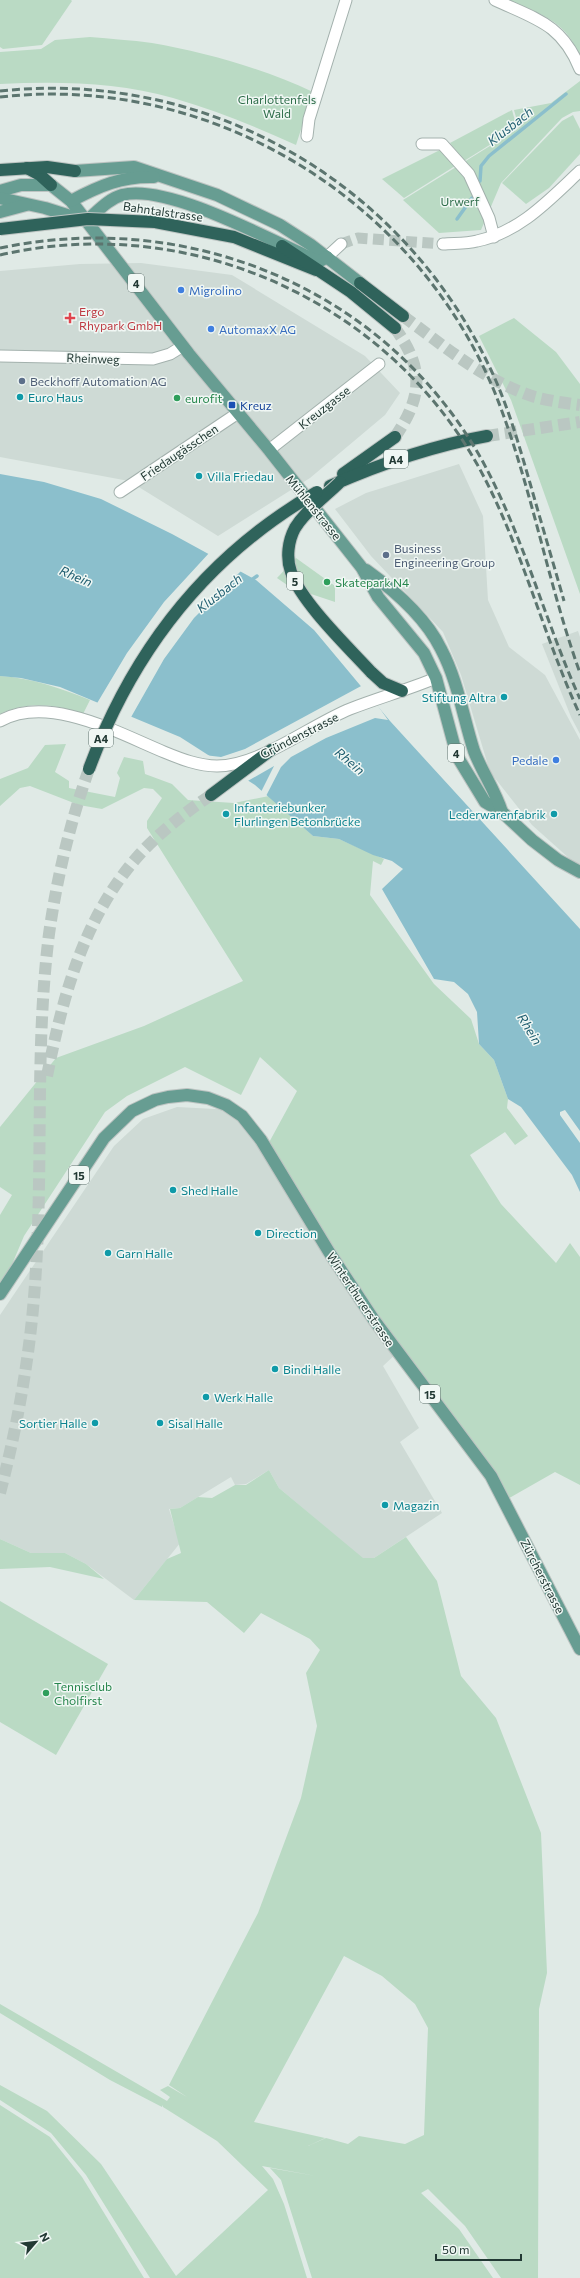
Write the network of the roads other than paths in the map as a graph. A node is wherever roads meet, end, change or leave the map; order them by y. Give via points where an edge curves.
1 (346, 0) edge
2 (495, 0) edge
3 (580, 69) edge
4 (307, 136) dead end
5 (422, 144) dead end
6 (26, 168) junction
7 (0, 170) edge
8 (75, 171) joint
9 (580, 171) edge
10 (165, 177) junction
11 (51, 185) junction
12 (0, 191) edge
13 (0, 198) edge
14 (72, 201) junction
15 (27, 204) junction
16 (0, 212) edge
17 (86, 222) junction
18 (0, 229) edge
19 (494, 237) junction
20 (341, 244) tunnel mouth
21 (443, 244) tunnel mouth
22 (282, 246) junction
23 (327, 257) junction
24 (316, 270) junction
25 (360, 283) joint
26 (403, 316) tunnel mouth
27 (395, 328) tunnel mouth
28 (183, 346) junction
29 (0, 356) edge
30 (379, 364) dead end
31 (238, 413) junction
32 (487, 436) tunnel mouth
33 (395, 437) tunnel mouth
34 (269, 450) junction
35 (343, 478) junction
36 (120, 492) dead end
37 (362, 568) junction
38 (451, 672) junction
39 (436, 678) junction
40 (402, 691) junction
41 (0, 721) edge
42 (271, 750) junction
43 (89, 769) tunnel mouth
44 (214, 793) tunnel mouth
45 (502, 812) junction
46 (580, 872) edge
47 (0, 1294) edge
48 (506, 1504) joint
49 (580, 1649) edge

1 - 4 street via 309,118
2 - 3 street via 556,30 566,41
5 - 19 street via 442,144 468,174 489,218
6 - 7 highway
6 - 8 highway via 47,167
6 - 11 highway via 40,175
8 - 10 main road via 134,167
9 - 19 street via 524,222
10 - 14 main road via 118,179
10 - 23 main road via 217,194 257,213 299,237
11 - 12 main road via 21,185
11 - 14 main road, 4
13 - 15 main road
14 - 17 main road, 4
15 - 16 main road
15 - 17 main road
17 - 22 main road via 116,197 143,194 184,203 213,213
17 - 28 main road, Mühlenstrasse / 4
18 - 24 highway, Bahntalstrasse, bridge via 88,219 155,222 234,237
19 - 21 street via 476,242
20 - 23 street
22 - 23 main road via 317,261
22 - 24 highway
23 - 25 main road
24 - 27 highway via 361,299
25 - 26 highway
28 - 29 street, Rheinweg via 170,354 153,358
28 - 31 main road, Mühlenstrasse / 4
30 - 34 street, Kreuzgasse
31 - 34 main road, Mühlenstrasse / 4
31 - 36 street, Friedaugässchen
32 - 35 highway, A4 via 411,454
33 - 35 highway, 5
34 - 37 main road, Mühlenstrasse / 4
35 - 40 highway, 5, bridge via 296,527 289,545 289,563 293,577 306,598 371,672 383,683
35 - 43 highway, A4, bridge via 281,514 242,544 182,603 134,673 104,732
37 - 38 main road, Mühlenstrasse / 4 via 389,587 427,628 439,644
37 - 39 main road, Mühlenstrasse / 4 via 378,597 424,653
38 - 39 main road
38 - 45 main road, Mühlenstrasse / 4 via 475,752 495,790
39 - 40 street, Gründenstrasse
39 - 45 main road, Mühlenstrasse / 4 via 457,756 485,802
40 - 42 street, Gründenstrasse via 329,719
41 - 42 street, Gründenstrasse via 36,712 65,714 176,757 209,766 230,765
42 - 44 highway
45 - 46 main road, Mühlenstrasse / 4 via 532,840 558,860
47 - 48 main road, Winterthurerstrasse / 15 via 99,1144 122,1118 143,1105 168,1097 187,1095 218,1101 242,1116 261,1140 374,1320 491,1476
48 - 49 main road, Zürcherstrasse / 15

